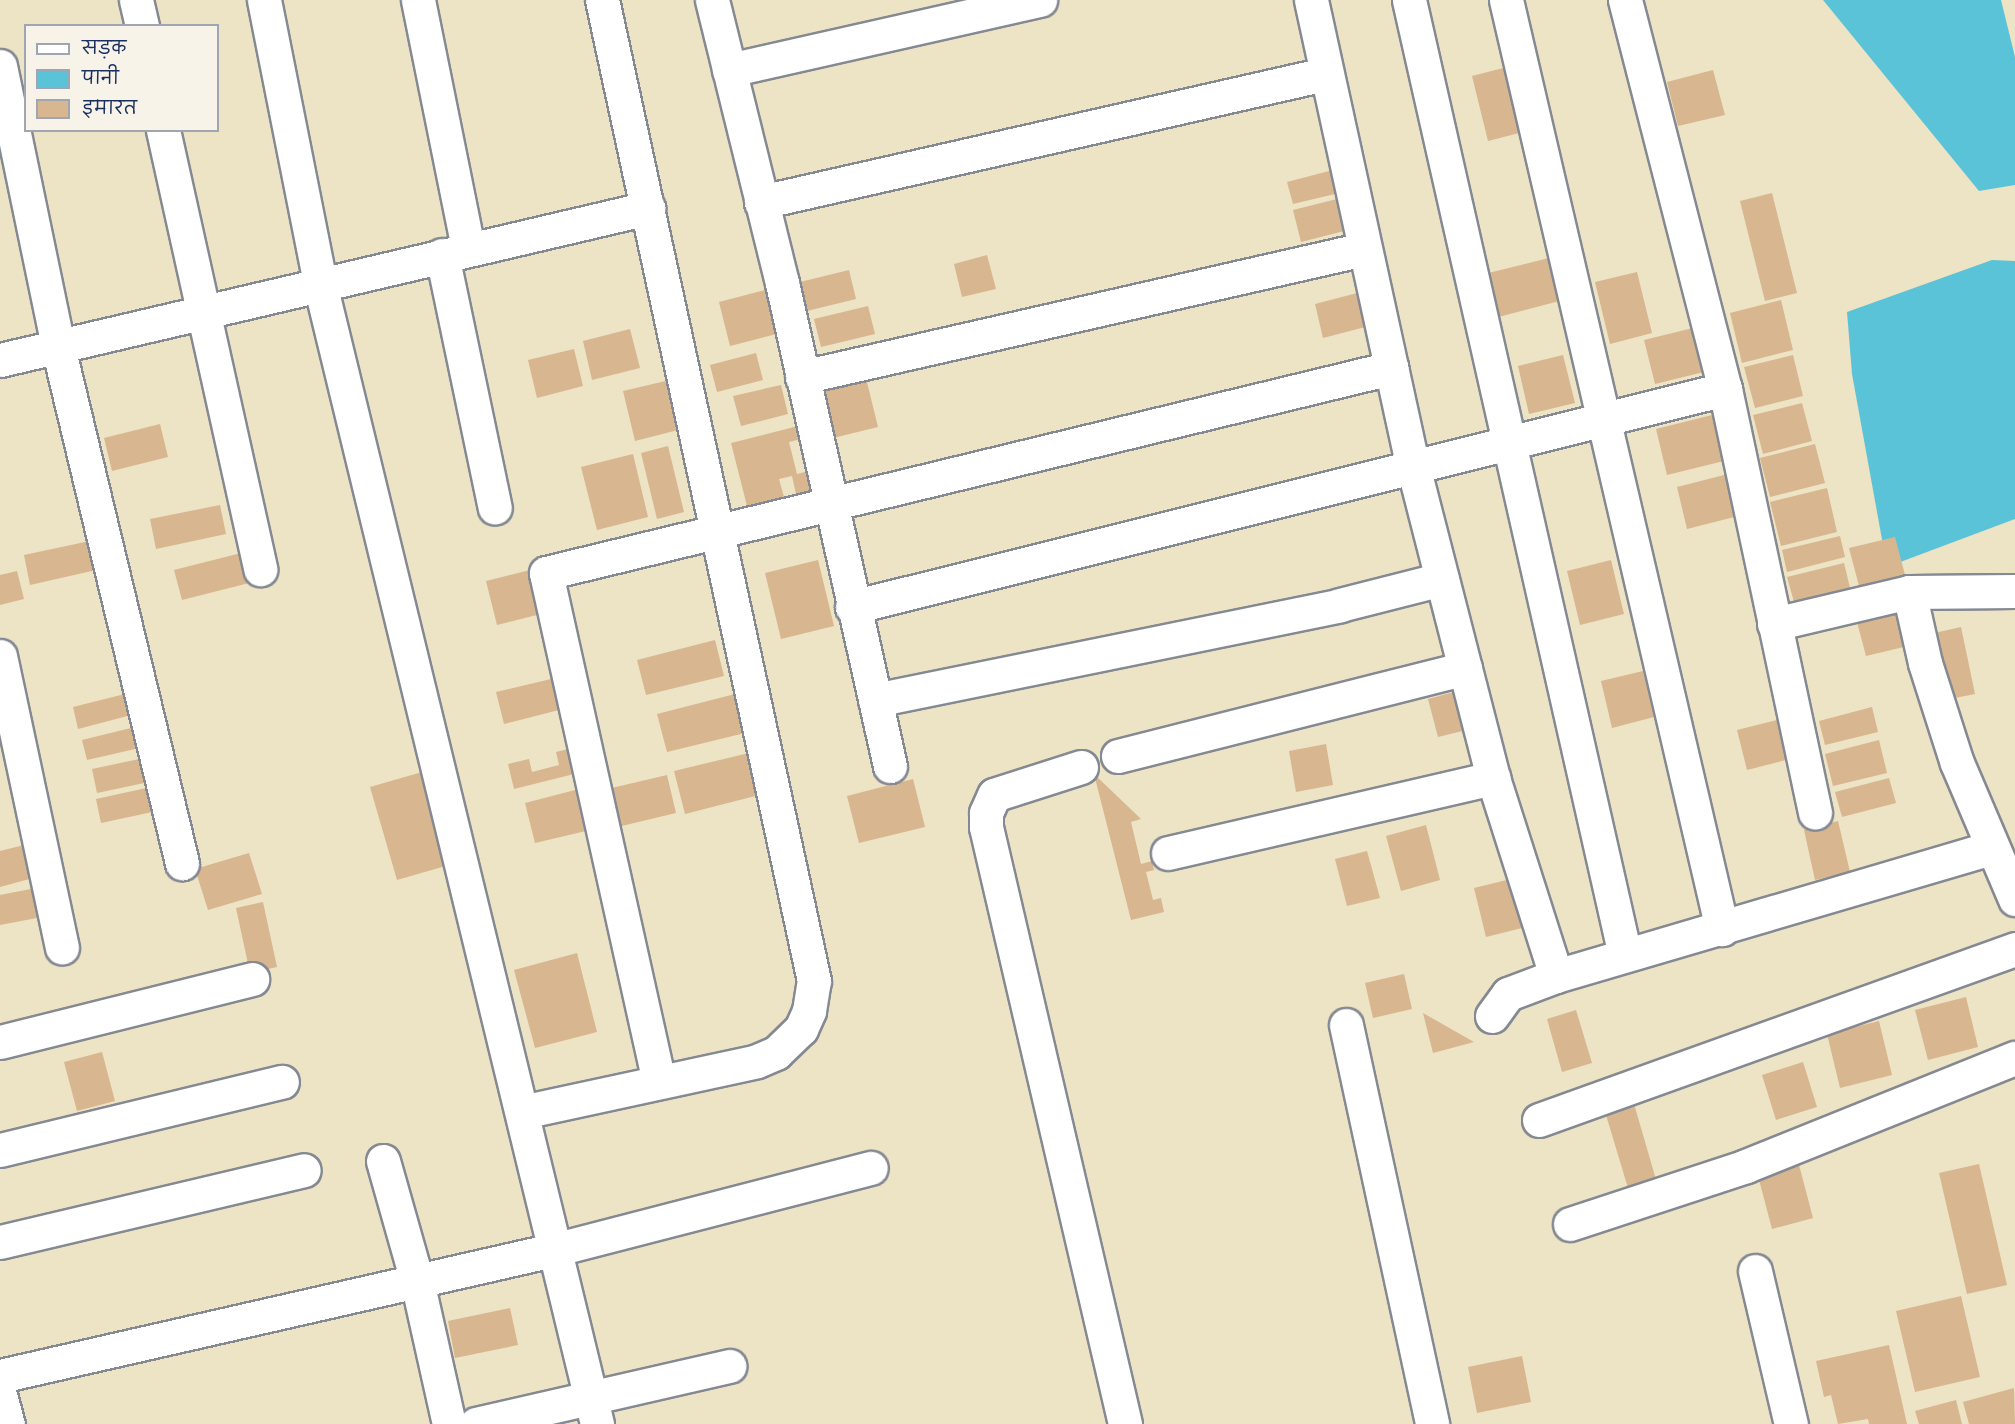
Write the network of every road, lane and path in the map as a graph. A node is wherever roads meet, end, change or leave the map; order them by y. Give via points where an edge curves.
1 (136, 0) edge
2 (264, 0) edge
3 (418, 0) edge
4 (602, 0) edge
5 (712, 0) edge
6 (1040, 0) edge
7 (1311, 0) edge
8 (1409, 0) edge
9 (1506, 0) edge
10 (1625, 0) edge
11 (142, 24) edge
12 (0, 66) edge
13 (729, 70) junction
14 (1325, 74) junction
15 (163, 132) edge
16 (761, 202) junction
17 (648, 208) junction
18 (1365, 249) junction
19 (455, 252) junction
20 (320, 285) junction
21 (201, 311) junction
22 (58, 347) junction
23 (0, 360) edge
24 (1391, 368) junction
25 (802, 377) junction
26 (1725, 389) junction
27 (1600, 419) junction
28 (1506, 441) junction
29 (1413, 466) junction
30 (829, 504) junction
31 (495, 508) dead end
32 (718, 533) junction
33 (260, 569) dead end
34 (1442, 579) junction
35 (2015, 591) edge
36 (1909, 592) junction
37 (852, 607) junction
38 (1774, 624) junction
39 (0, 656) edge
40 (1466, 668) junction
41 (875, 700) junction
42 (1118, 756) dead end
43 (890, 766) dead end
44 (1081, 767) dead end
45 (1493, 778) junction
46 (1815, 813) dead end
47 (1991, 848) junction
48 (1168, 854) dead end
49 (182, 863) dead end
50 (2015, 900) edge
51 (1722, 929) junction
52 (62, 947) dead end
53 (2015, 949) edge
54 (1625, 955) junction
55 (1556, 976) junction
56 (252, 979) dead end
57 (1492, 1016) dead end
58 (1346, 1025) dead end
59 (0, 1042) edge
60 (2015, 1058) edge
61 (282, 1082) dead end
62 (659, 1082) junction
63 (522, 1112) junction
64 (1539, 1120) dead end
65 (0, 1150) edge
66 (383, 1161) dead end
67 (871, 1168) dead end
68 (304, 1170) dead end
69 (1570, 1224) dead end
70 (0, 1242) edge
71 (556, 1249) junction
72 (1755, 1271) dead end
73 (417, 1281) junction
74 (729, 1366) dead end
75 (0, 1376) edge
76 (0, 1395) edge
77 (594, 1409) edge
78 (8, 1424) edge
79 (449, 1424) edge
80 (476, 1424) edge
81 (1125, 1424) edge
82 (1432, 1424) edge
83 (1791, 1424) edge

1 - 11 street
2 - 20 street
3 - 19 street
4 - 17 street
5 - 13 street
6 - 13 street
7 - 14 street
8 - 28 street
9 - 27 street
10 - 26 street
12 - 22 street
13 - 16 street
14 - 16 street
14 - 18 street
15 - 21 street
16 - 25 street
17 - 19 street
17 - 32 street
18 - 24 street
18 - 25 street
19 - 20 street
19 - 31 street
20 - 21 street
20 - 63 street
21 - 22 street
21 - 33 street
22 - 23 street
22 - 49 street
24 - 29 street
24 - 30 street
25 - 30 street
26 - 27 street
26 - 38 street
27 - 28 street
27 - 51 street
28 - 29 street
28 - 54 street
29 - 34 street
29 - 37 street
30 - 32 street
30 - 37 street
32 - 62 street via 814,981 809,1011 801,1029 776,1053
32 - 62 street via 546,573
34 - 40 street
34 - 41 street via 1340,605
35 - 36 street
36 - 38 street
36 - 47 street via 1942,719
37 - 41 street
38 - 46 street
39 - 52 street
40 - 42 street
40 - 45 street
41 - 43 street
44 - 81 street via 994,795 986,813 986,827
45 - 48 street
45 - 55 street
47 - 50 street
47 - 51 street
51 - 54 street
53 - 64 street
54 - 55 street
55 - 57 street via 1508,994
56 - 59 street
58 - 82 street
60 - 69 street via 1746,1166
61 - 65 street
62 - 63 street
63 - 71 street
66 - 73 street
67 - 71 street
68 - 70 street
71 - 73 street
71 - 77 street
72 - 83 street
73 - 75 street
73 - 79 street
74 - 77 street
76 - 78 street
77 - 80 street

